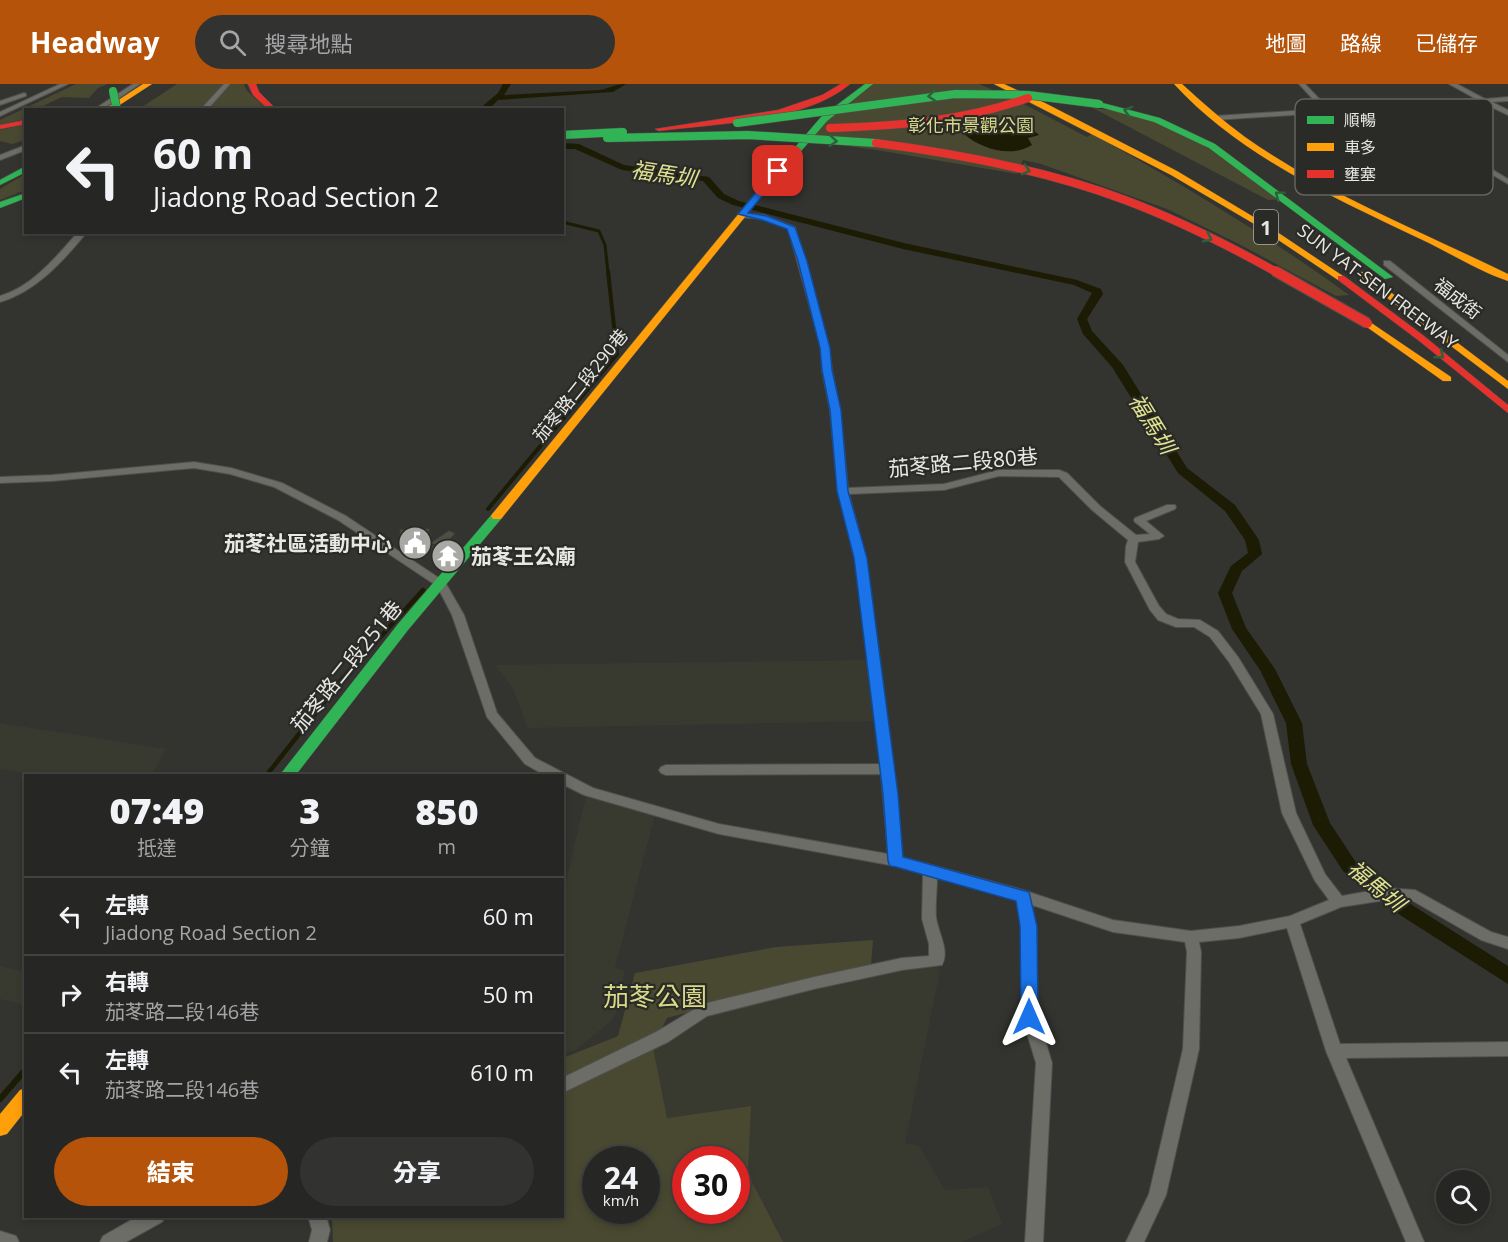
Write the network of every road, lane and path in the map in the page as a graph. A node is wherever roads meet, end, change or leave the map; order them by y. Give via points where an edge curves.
1 (57, 84) edge
2 (65, 84) edge
3 (116, 84) edge
4 (137, 84) edge
5 (227, 84) edge
6 (252, 84) edge
7 (869, 84) edge
8 (998, 84) edge
9 (1016, 84) edge
10 (1048, 84) edge
11 (1178, 84) edge
12 (1192, 84) edge
13 (1302, 84) edge
14 (1452, 84) edge
15 (841, 85) edge
16 (153, 87) edge
17 (1316, 99) edge
18 (1481, 99) edge
19 (1508, 99) edge
20 (1493, 100) edge
21 (0, 103) edge
22 (1493, 105) edge
23 (99, 108) edge
24 (110, 108) edge
25 (117, 108) edge
26 (128, 108) edge
27 (205, 108) edge
28 (272, 108) edge
29 (1295, 112) edge
30 (1508, 113) edge
31 (0, 114) edge
32 (1222, 118) junction
33 (24, 122) edge
34 (0, 128) edge
35 (659, 129) junction
36 (564, 135) edge
37 (607, 138) junction
38 (564, 141) edge
39 (24, 148) edge
40 (24, 156) edge
41 (0, 158) edge
42 (1295, 164) edge
43 (0, 169) edge
44 (24, 169) edge
45 (1295, 172) edge
46 (1493, 173) edge
47 (1508, 182) edge
48 (0, 183) edge
49 (1340, 195) edge
50 (1358, 195) edge
51 (24, 196) edge
52 (0, 205) edge
53 (747, 208) junction
54 (81, 234) edge
55 (1310, 240) dead end
56 (1387, 263) dead end
57 (1353, 269) dead end
58 (1508, 269) edge
59 (1508, 278) edge
60 (0, 299) edge
61 (1508, 359) edge
62 (1508, 371) edge
63 (1508, 386) edge
64 (1508, 410) edge
65 (1508, 426) edge
66 (0, 480) edge
67 (843, 491) junction
68 (1171, 507) dead end
69 (1134, 539) junction
70 (441, 585) junction
71 (887, 768) junction
72 (666, 770) dead end
73 (288, 774) edge
74 (554, 774) edge
75 (564, 779) edge
76 (896, 861) junction
77 (930, 872) junction
78 (1023, 896) junction
79 (1344, 901) junction
80 (1292, 921) junction
81 (1191, 937) junction
82 (1508, 943) edge
83 (1508, 1049) edge
84 (1334, 1051) junction
85 (564, 1085) edge
86 (24, 1098) edge
87 (0, 1128) edge
88 (152, 1218) edge
89 (318, 1218) edge
90 (0, 1240) edge
91 (10, 1242) edge
92 (110, 1242) edge
93 (318, 1242) edge
94 (1034, 1242) edge
95 (1135, 1242) edge
96 (1416, 1242) edge

1 - 21 street
2 - 31 street
3 - 25 main road, bridge via 113,91
4 - 23 street
5 - 27 street
6 - 28 main road
7 - 53 main road, 茄苳路二段290巷 via 809,134
8 -> 64 main road, SUN YAT-SEN FREEWAY / 1, bridge via 1125,145 1279,235 1394,317
9 - 55 main road, SUN YAT-SEN FREEWAY / 1, bridge via 1192,169
10 - 37 main road, bridge via 1015,104 946,121
11 - 32 main road
12 - 32 main road
13 - 17 street
14 - 18 street
15 - 35 main road via 821,99 786,110
16 - 24 main road
16 - 26 main road
19 - 20 street
22 - 30 street
29 - 32 street
32 - 42 main road
32 - 45 main road
33 - 34 main road
35 - 36 main road, bridge
62 -> 35 main road, bridge via 1232,160 1192,135 1130,111 1028,95 962,94 757,121
37 - 38 main road
37 -> 65 main road, bridge via 778,136 924,149 1067,181 1157,212 1268,267 1367,323
39 - 41 street
40 - 43 main road
44 - 48 main road
46 - 47 street
49 - 59 main road
50 - 58 main road
51 - 52 main road
53 - 67 street via 790,227 802,261 825,348 836,410
53 - 70 main road, 茄苳路二段290巷
54 - 60 street via 48,269 18,293
56 - 61 street, 福成街
57 - 63 main road, SUN YAT-SEN FREEWAY
66 - 70 street via 194,465 231,471 278,485 342,518
67 - 69 street, 茄苳路二段80巷 via 944,487 999,473 1059,473
67 - 71 street via 861,558
68 - 69 street via 1139,520 1160,536
69 - 79 street via 1130,562 1154,607 1176,623 1196,623 1214,634 1267,714 1289,813 1320,877
70 - 73 main road, 茄苳路二段251巷 via 403,627
70 - 74 street via 458,615 491,714 530,761
71 - 72 street
71 - 76 street
75 - 76 street via 589,792 719,829
76 - 77 street
77 - 78 street
77 - 85 street via 929,919 937,961 825,980 703,1011 662,1037
78 - 81 street via 1113,926
78 - 94 street via 1029,926 1029,1017 1044,1064
79 - 80 street
79 - 82 street via 1386,894 1415,896 1486,936
80 - 81 street
80 - 84 street via 1309,984
81 - 95 street via 1191,1048 1156,1195
83 - 84 street
84 - 96 street
86 - 87 main road
88 - 92 street
89 - 93 street via 321,1230
90 - 91 street

